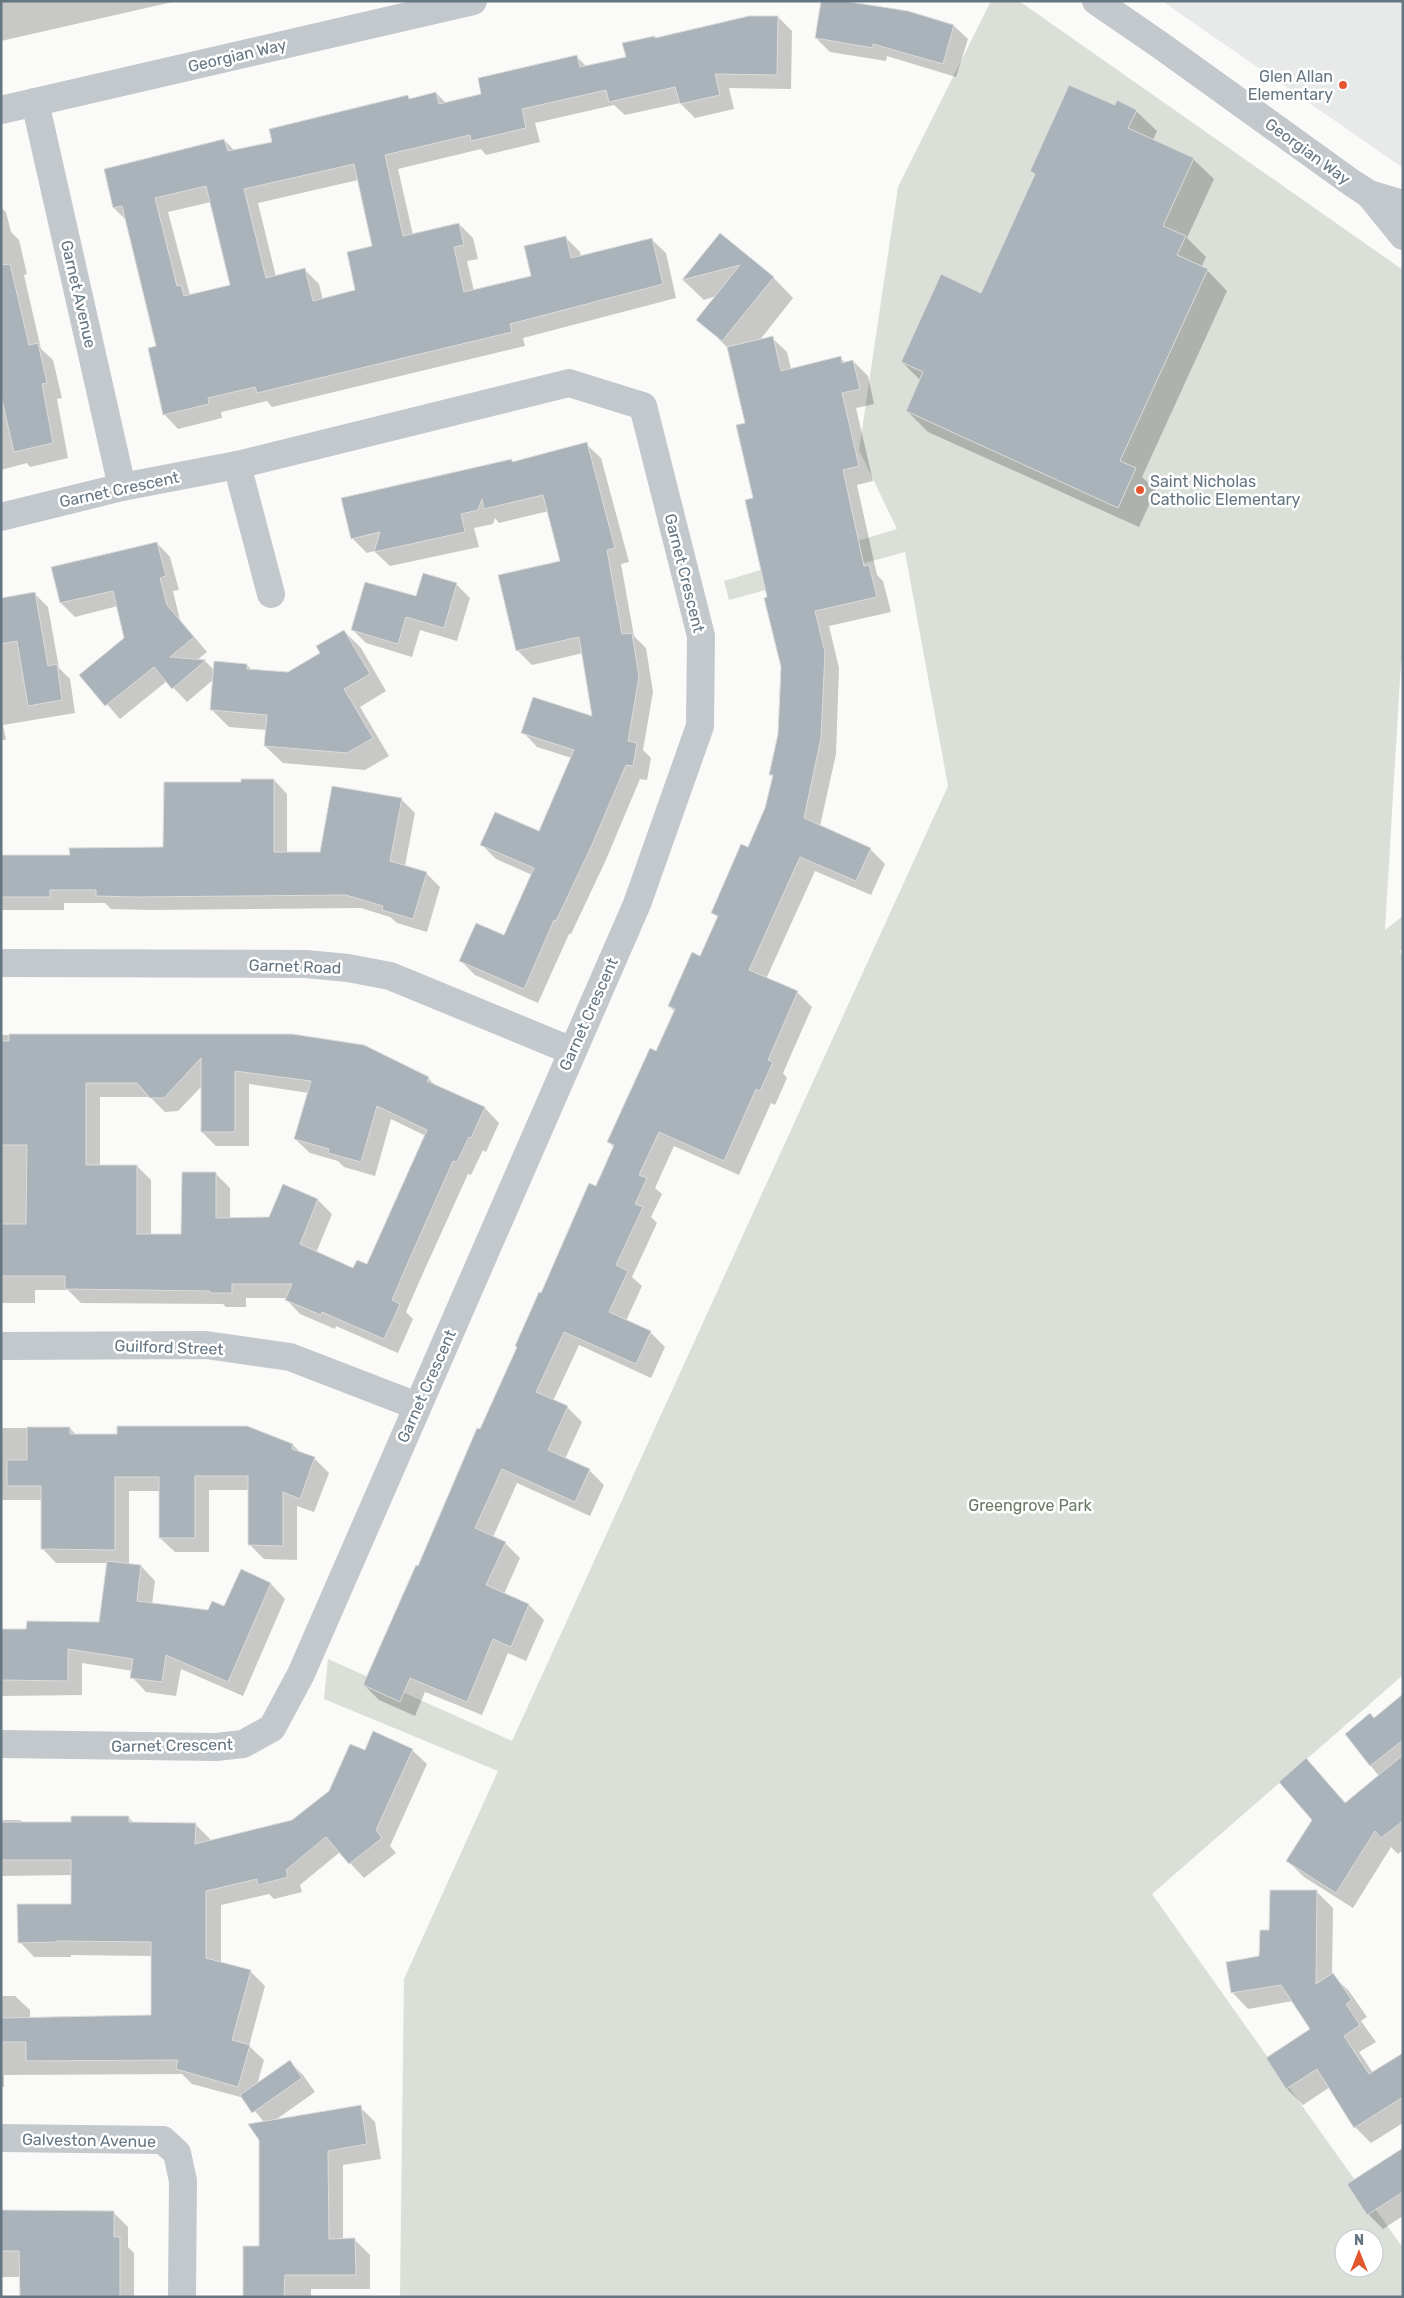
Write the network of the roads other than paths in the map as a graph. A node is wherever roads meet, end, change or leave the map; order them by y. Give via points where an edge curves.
1 (473, 1) edge
2 (1096, 1) edge
3 (35, 102) junction
4 (1, 110) edge
5 (1369, 194) junction
6 (1403, 204) edge
7 (1403, 236) edge
8 (238, 465) junction
9 (122, 486) junction
10 (1, 517) edge
11 (271, 594) dead end
12 (1, 963) edge
13 (572, 1051) junction
14 (1, 1346) edge
15 (417, 1406) junction
16 (1, 1744) edge
17 (1, 2138) edge
18 (182, 2297) edge

1 - 3 street, Georgian Way
2 - 5 street, Georgian Way
3 - 4 street, Georgian Way
3 - 9 street, Garnet Avenue
5 - 6 street, Georgian Way
5 - 7 street
8 - 9 street, Garnet Crescent
8 - 11 street
8 - 13 street, Garnet Crescent via 569,383 643,406 702,636 700,726 637,904
9 - 10 street, Garnet Crescent
12 - 13 street, Garnet Road via 306,964 348,968 390,976
13 - 15 street, Garnet Crescent
14 - 15 street, Guilford Street via 206,1345 290,1358
15 - 16 street, Garnet Crescent via 301,1674 272,1728 243,1744 216,1747
17 - 18 street, Galveston Avenue via 163,2140 177,2153 183,2181

